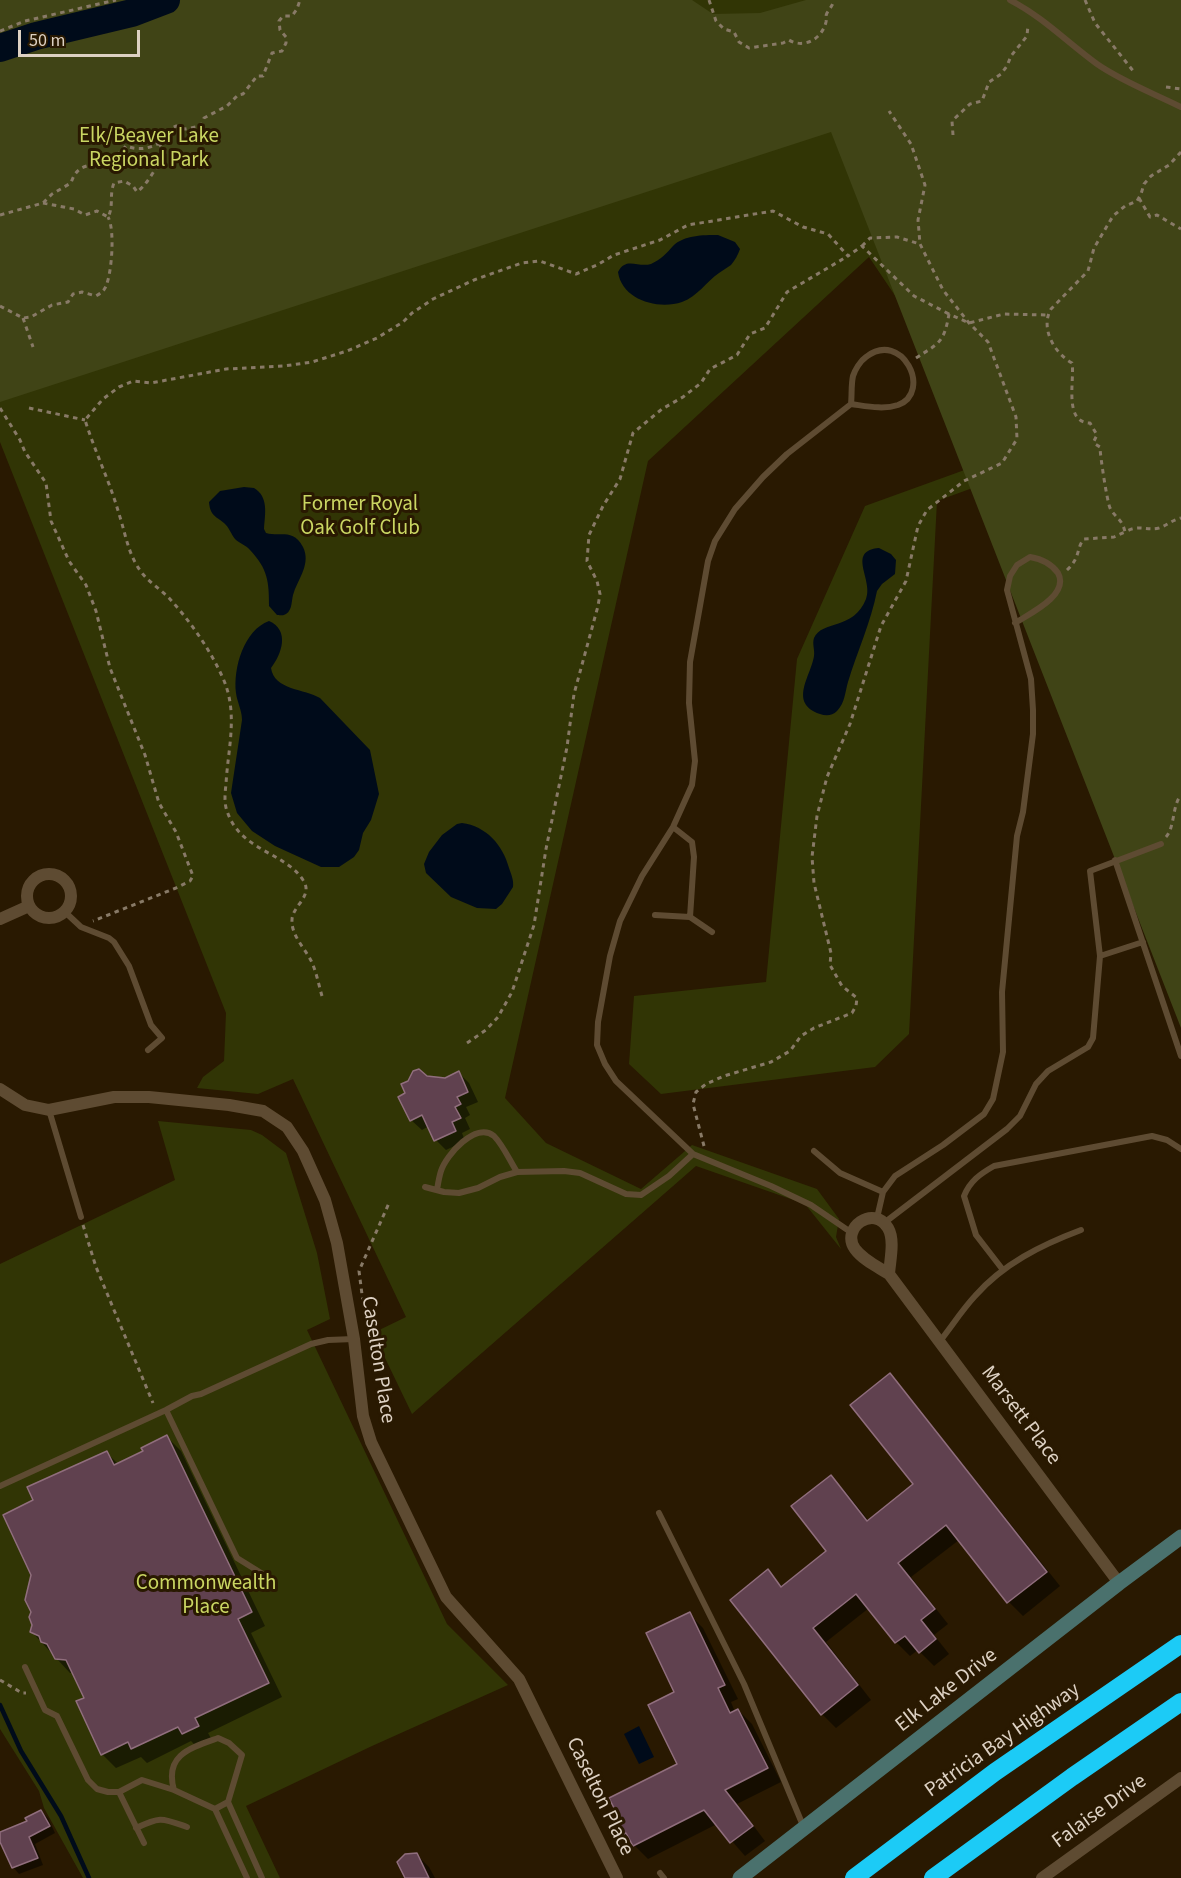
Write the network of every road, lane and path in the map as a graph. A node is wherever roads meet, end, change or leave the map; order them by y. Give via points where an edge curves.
1 (116, 0) edge
2 (300, 0) edge
3 (709, 0) edge
4 (834, 0) edge
5 (1010, 0) edge
6 (1084, 0) edge
7 (1030, 11) junction
8 (0, 31) edge
9 (1134, 72) dead end
10 (1162, 86) dead end
11 (1181, 89) edge
12 (1181, 106) edge
13 (889, 111) dead end
14 (953, 135) dead end
15 (159, 144) junction
16 (1181, 152) edge
17 (1139, 198) junction
18 (43, 203) junction
19 (0, 215) edge
20 (108, 217) junction
21 (1181, 229) edge
22 (920, 244) junction
23 (862, 246) junction
24 (848, 256) junction
25 (0, 306) edge
26 (949, 314) junction
27 (1047, 315) junction
28 (23, 318) junction
29 (969, 323) junction
30 (33, 347) dead end
31 (908, 364) junction
32 (851, 404) junction
33 (0, 408) edge
34 (29, 408) dead end
35 (85, 420) junction
36 (1181, 518) edge
37 (1125, 531) junction
38 (1077, 559) dead end
39 (1015, 623) junction
40 (1181, 795) edge
41 (673, 827) junction
42 (1161, 844) joint
43 (1116, 860) junction
44 (28, 906) junction
45 (65, 912) junction
46 (655, 915) dead end
47 (690, 917) junction
48 (0, 919) edge
49 (81, 927) junction
50 (712, 932) dead end
51 (1143, 942) junction
52 (1100, 956) junction
53 (322, 996) dead end
54 (467, 1043) dead end
55 (148, 1050) dead end
56 (1181, 1056) edge
57 (0, 1089) edge
58 (49, 1110) junction
59 (704, 1146) dead end
60 (1181, 1149) edge
61 (814, 1151) dead end
62 (693, 1154) junction
63 (517, 1172) junction
64 (425, 1187) dead end
65 (437, 1190) junction
66 (883, 1192) junction
67 (389, 1203) dead end
68 (81, 1217) joint
69 (881, 1220) junction
70 (1081, 1230) dead end
71 (852, 1233) junction
72 (1003, 1270) junction
73 (889, 1274) junction
74 (363, 1311) dead end
75 (354, 1339) junction
76 (940, 1341) junction
77 (166, 1410) junction
78 (158, 1413) junction
79 (0, 1486) edge
80 (658, 1513) dead end
81 (1181, 1538) edge
82 (266, 1576) dead end
83 (1119, 1583) junction
84 (1181, 1644) edge
85 (25, 1667) dead end
86 (0, 1680) edge
87 (37, 1692) junction
88 (1181, 1702) edge
89 (1181, 1778) edge
90 (174, 1790) junction
91 (119, 1792) junction
92 (228, 1802) junction
93 (215, 1809) junction
94 (187, 1827) dead end
95 (136, 1828) junction
96 (805, 1829) junction
97 (144, 1843) dead end
98 (247, 1878) edge
99 (262, 1878) edge
100 (616, 1878) edge
101 (740, 1878) edge
102 (854, 1878) edge
103 (933, 1878) edge
104 (1042, 1878) edge

1 - 8 path via 25,21
2 - 15 path via 292,16 283,16 279,21 286,44 282,51 272,53 262,76 257,76 227,106 204,118 201,126 176,126
3 - 4 path via 716,21 724,29 734,32 739,42 749,48 757,48 789,40 795,44 812,42 826,24 826,14
5 - 7 lane
6 - 9 path via 1095,23
7 - 12 lane via 1098,65
7 - 14 path via 1027,36 1001,74 988,82 982,101 970,104 952,121
10 - 11 path
13 - 22 path via 910,144 925,185 918,220
15 - 18 path via 137,150 126,146 110,160 81,167 71,183
15 - 20 path via 165,157 144,187 137,192 124,181 114,183
16 - 17 path via 1151,176
17 - 21 path via 1150,218 1157,215
17 - 27 path via 1113,216 1094,248 1088,271
18 - 19 path
18 - 20 path via 85,214 97,211
20 - 28 path via 112,240 103,293 73,294 68,302
22 - 23 path via 897,237 870,238
22 - 29 path via 943,290
23 - 24 path
23 - 26 path via 914,296
24 - 35 path via 828,234 803,227 773,211 706,221 614,255 576,274 540,261 522,263 474,280 433,299 378,338 312,362 133,381 103,399
24 - 54 path via 787,292 765,328 750,334 737,355 710,369 701,383 633,433 620,479 589,535 587,561 600,594 574,694 534,925 512,992 498,1017
25 - 28 path
26 - 29 path
26 - 31 path via 941,342
27 - 29 path via 1004,314
27 - 37 path via 1051,343 1072,363 1073,410 1078,419 1090,423 1096,432 1094,441 1100,447 1110,508 1123,522
28 - 30 path
29 - 59 path via 988,342 1016,417 1017,439 1002,463 964,480 927,510 918,526 906,581 881,626 817,816 812,857 814,883 831,953 830,965 842,986 857,998 856,1006 852,1013 801,1036 790,1051 771,1062 723,1076 696,1092 693,1104
31 - 32 lane via 914,379 910,393 900,404 883,408
31 - 32 lane via 898,353 886,349 872,352 853,375
32 - 41 lane via 763,477 735,508 715,541 690,662 689,703 695,761 692,785
33 - 49 path via 46,483 51,521 69,561 86,585 110,668 159,803 176,832 193,876 183,885
34 - 35 path
35 - 53 path via 127,547 142,573 187,619 223,679 232,706 227,811 248,841 296,871 305,882 306,895 292,921 313,964
36 - 37 path via 1162,527
37 - 38 path via 1114,537 1084,539
39 - 39 lane via 1053,597 1060,587 1060,577 1042,559 1030,557 1017,565 1010,576 1007,590
39 - 66 lane via 1031,679 1033,734 1017,836 1002,992 1003,1052 999,1077 984,1114 895,1176
40 - 42 path via 1169,834
41 - 47 lane via 692,842
41 - 62 lane via 620,921 610,956 597,1045 616,1081
42 - 43 lane
43 - 51 lane
43 - 52 lane via 1090,871
44 - 45 street via 45,918
44 - 45 street via 29,884 47,873 67,881 71,902
44 - 48 street
45 - 49 lane
46 - 47 lane
47 - 50 lane
49 - 55 lane via 114,942 129,966 146,1016 162,1038
51 - 52 lane
51 - 56 lane
52 - 69 lane via 1093,1038 1088,1047 1048,1071 1036,1084 1020,1116 1006,1129
57 - 58 street, Caselton Place via 25,1105
58 - 68 lane
58 - 75 street, Caselton Place via 114,1097 149,1097 263,1111 287,1127 303,1151 325,1200 338,1243
60 - 72 lane via 1152,1136 994,1166 980,1174 964,1196 976,1235
61 - 66 lane via 840,1173
62 - 63 lane via 641,1195 626,1194 580,1173
62 - 71 lane via 811,1205
63 - 65 lane via 459,1193
63 - 65 lane via 493,1136 482,1131 470,1136 447,1160
64 - 65 lane
66 - 69 lane
67 - 74 path via 359,1271
68 - 78 path via 96,1267
69 - 71 street via 868,1217
69 - 73 street via 891,1238
70 - 72 lane via 1042,1245
71 - 73 street, Marsett Place via 860,1255
72 - 76 lane via 975,1295
73 - 76 street, Marsett Place
75 - 77 lane via 311,1344
75 - 100 street, Caselton Place via 363,1416 371,1442 446,1597 519,1679
76 - 83 street, Marsett Place
77 - 78 lane
77 - 82 lane via 237,1558
78 - 79 lane
80 - 96 lane via 744,1684
81 - 83 street, Elk Lake Drive
83 - 96 street, Elk Lake Drive
84 - 102 highway, Patricia Bay Highway via 995,1772
85 - 87 lane
86 - 87 path via 22,1693
87 - 91 lane via 45,1710 57,1716 88,1780 97,1789
88 - 103 highway
89 - 104 street, Falaise Drive
90 - 91 lane via 142,1780
90 - 92 lane via 174,1761 218,1738 242,1755
90 - 93 lane
91 - 95 lane
92 - 93 lane
92 - 99 lane
93 - 98 lane
94 - 95 lane via 163,1818
95 - 97 lane
96 - 101 street, Elk Lake Drive

